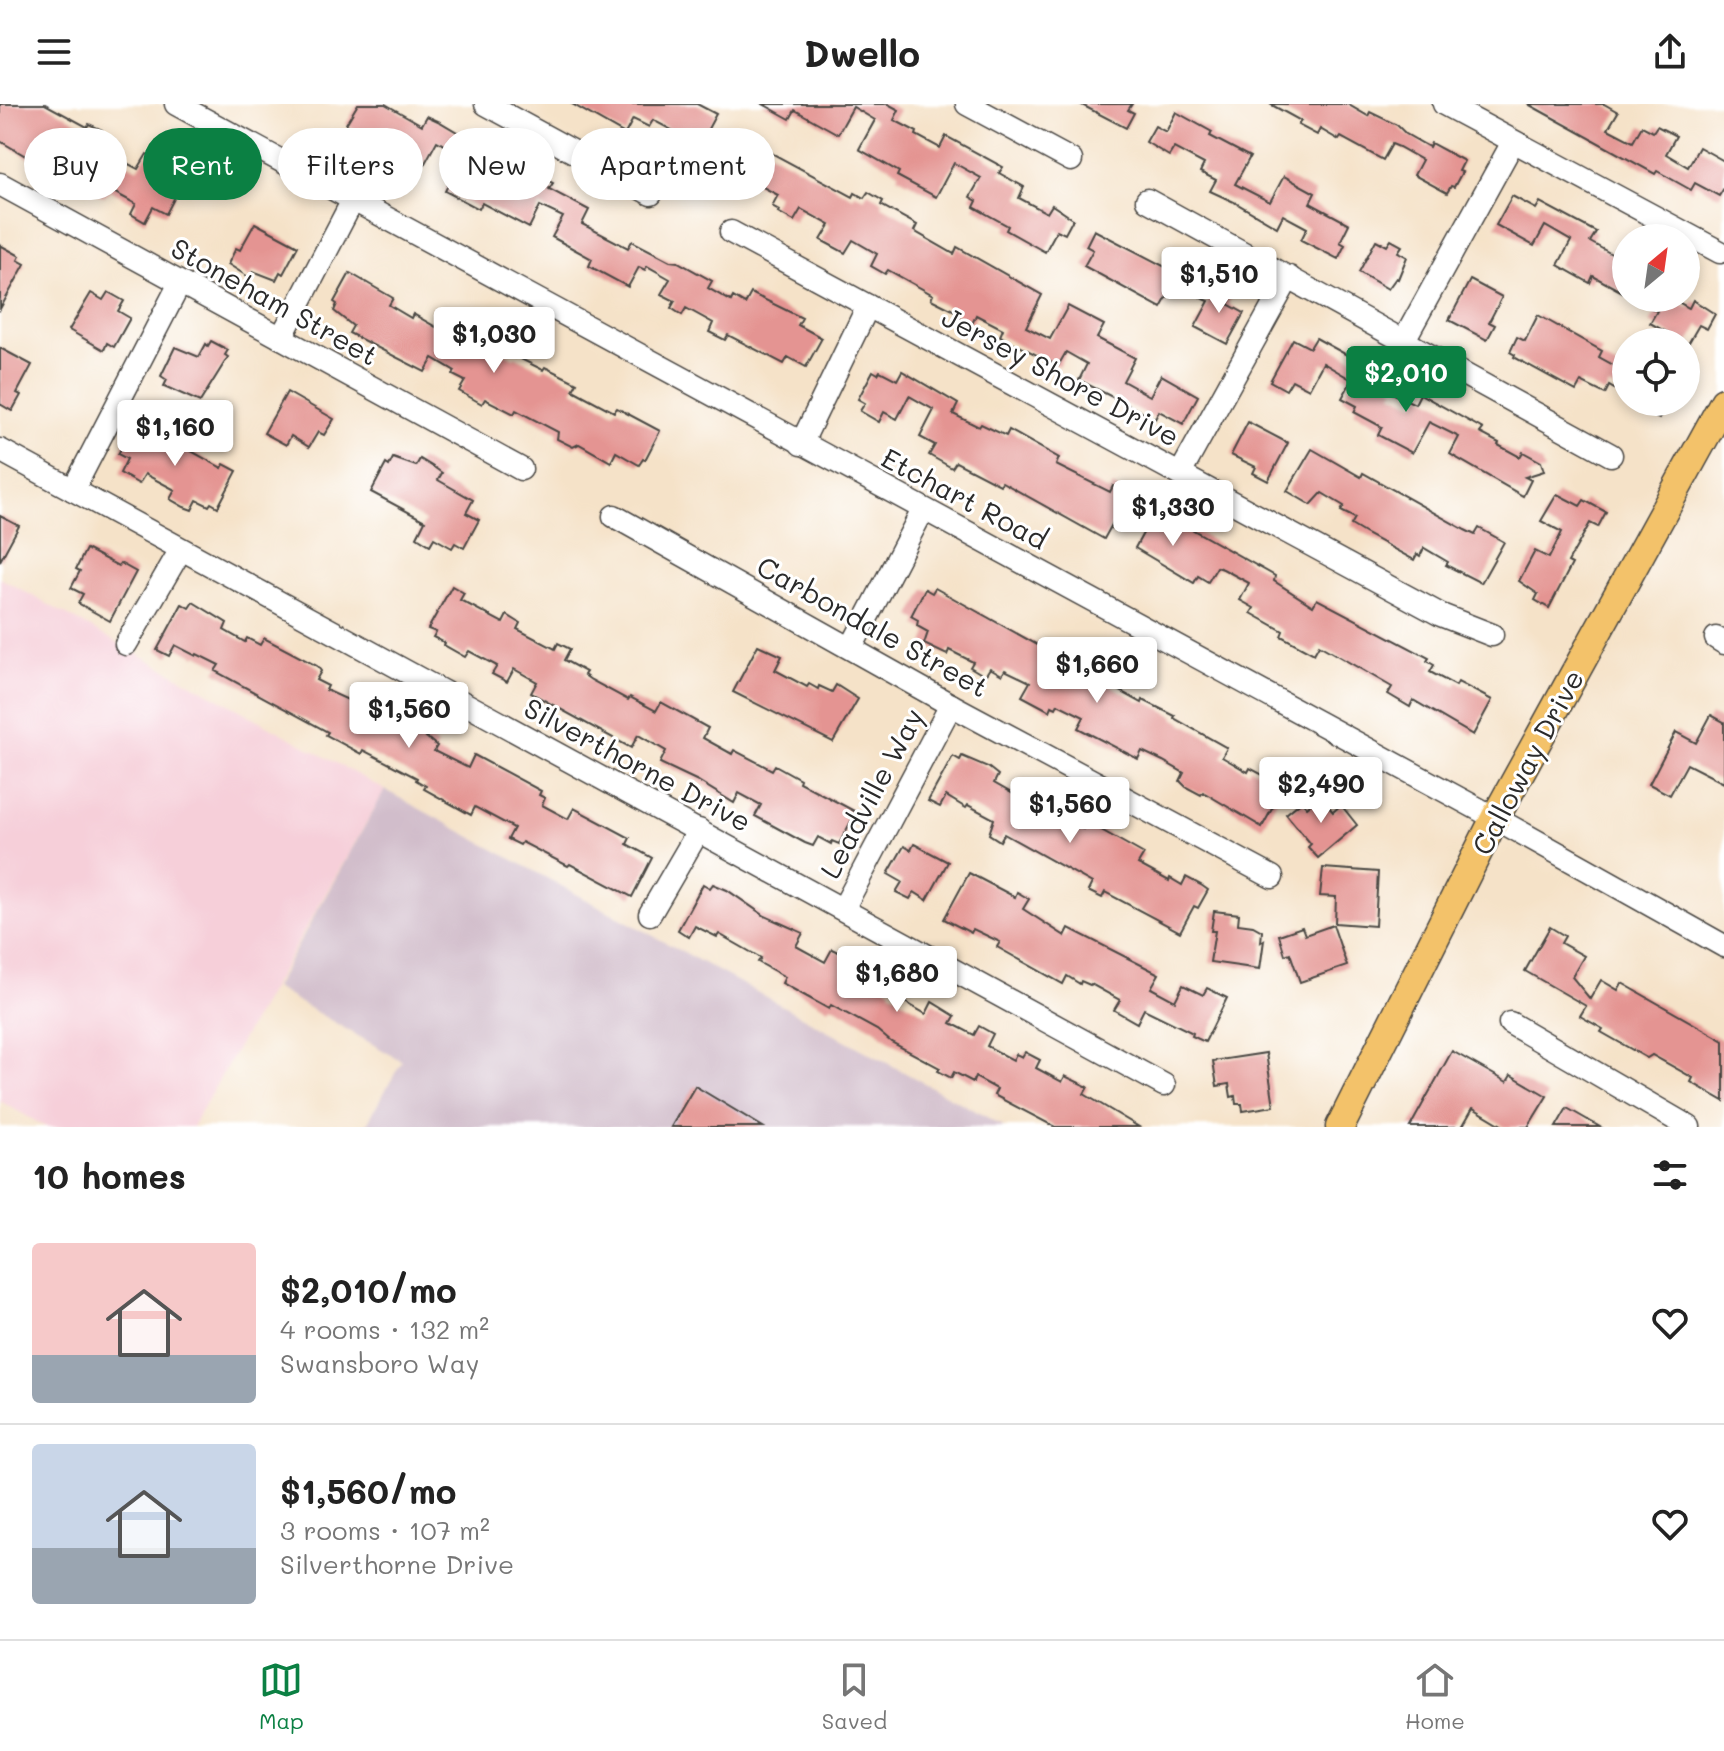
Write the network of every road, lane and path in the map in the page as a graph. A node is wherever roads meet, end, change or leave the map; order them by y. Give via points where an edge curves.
1 (176, 104) edge
2 (486, 104) edge
3 (967, 104) edge
4 (1444, 104) edge
5 (1513, 142) junction
6 (571, 150) edge
7 (278, 159) edge
8 (1071, 160) dead end
9 (0, 184) edge
10 (353, 200) joint
11 (1147, 200) dead end
12 (731, 232) dead end
13 (1720, 252) dead end
14 (1289, 277) junction
15 (180, 283) junction
16 (868, 306) junction
17 (281, 338) junction
18 (1404, 340) junction
19 (1724, 402) edge
20 (801, 444) junction
21 (0, 450) edge
22 (1611, 455) dead end
23 (521, 469) dead end
24 (1180, 474) junction
25 (73, 490) junction
26 (923, 510) junction
27 (614, 516) dead end
28 (180, 551) junction
29 (1492, 635) dead end
30 (126, 644) dead end
31 (851, 648) junction
32 (951, 705) junction
33 (1495, 818) junction
34 (699, 830) junction
35 (1272, 877) dead end
36 (843, 909) junction
37 (650, 914) dead end
38 (1724, 946) edge
39 (1510, 1023) dead end
40 (1164, 1085) dead end
41 (1340, 1127) edge
42 (1689, 1127) edge

1 - 7 street, Etchart Road
2 - 6 street
3 - 8 street
4 - 5 street
5 - 13 street
5 - 18 street
9 - 15 street, Stoneham Street
10 - 17 street
10 - 20 street, Etchart Road
11 - 14 street
12 - 16 street, Jersey Shore Drive
14 - 18 street
14 - 24 street
15 - 17 street, Stoneham Street
15 - 25 street
16 - 20 street
16 - 24 street, Jersey Shore Drive
17 - 23 street, Stoneham Street
18 - 22 street
19 - 33 main road, Calloway Drive
20 - 26 street, Etchart Road
21 - 25 street, Silverthorne Drive
24 - 29 street, Jersey Shore Drive via 1441,615
25 - 28 street, Silverthorne Drive
26 - 31 street
26 - 33 street, Etchart Road
27 - 31 street, Carbondale Street
28 - 30 street
28 - 34 street, Silverthorne Drive
31 - 32 street, Carbondale Street
32 - 35 street, Carbondale Street
32 - 36 street, Leadville Way
33 - 38 street, Etchart Road
33 - 41 main road, Calloway Drive
34 - 36 street, Silverthorne Drive
34 - 37 street
36 - 40 street, Silverthorne Drive
39 - 42 street

